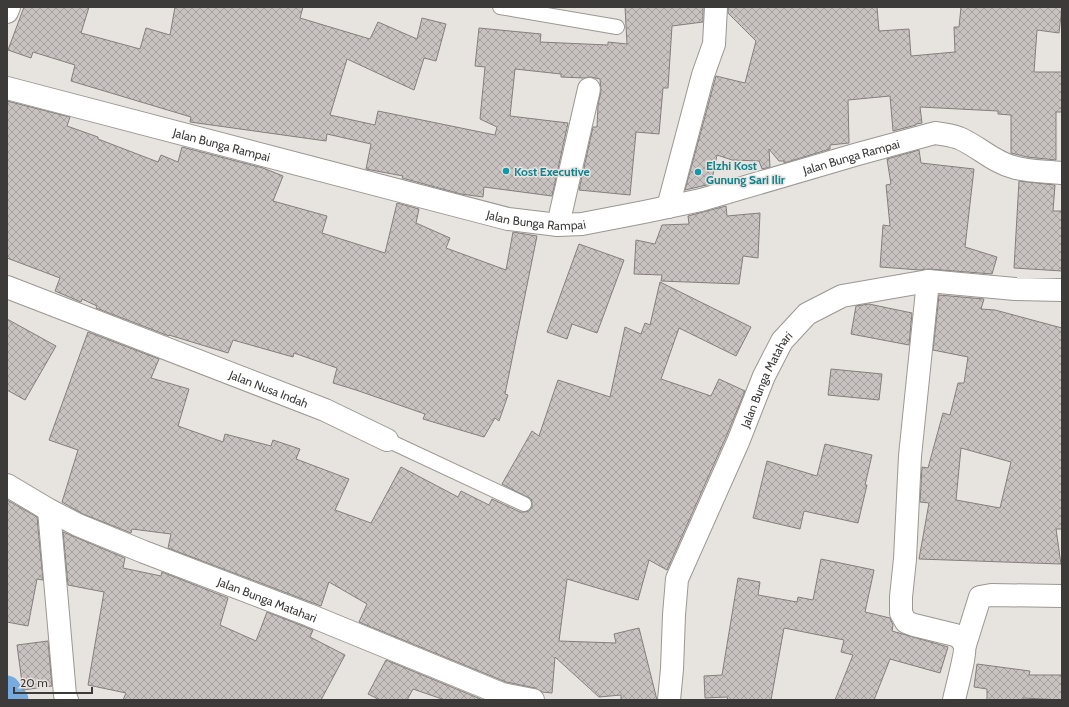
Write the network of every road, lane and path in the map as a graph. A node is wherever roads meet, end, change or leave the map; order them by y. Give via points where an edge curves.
1 (9, 7) edge
2 (500, 7) edge
3 (716, 7) edge
4 (7, 12) edge
5 (617, 27) dead end
6 (7, 88) edge
7 (589, 89) dead end
8 (1062, 173) edge
9 (668, 207) junction
10 (558, 225) junction
11 (928, 281) junction
12 (7, 287) edge
13 (1062, 290) edge
14 (387, 440) joint
15 (7, 485) edge
16 (524, 504) dead end
17 (49, 510) junction
18 (1062, 596) edge
19 (965, 644) junction
20 (511, 698) edge
21 (67, 700) edge
22 (533, 700) edge
23 (669, 700) edge
24 (954, 700) edge

1 - 4 street
2 - 5 lane
3 - 9 street via 714,44 703,75
6 - 10 street, Jalan Bunga Rampai via 508,219
7 - 10 street
8 - 9 street, Jalan Bunga Rampai via 1013,167 960,138 935,133
9 - 10 street, Jalan Bunga Rampai via 582,224
11 - 13 street, Jalan Bunga Matahari via 1015,289
11 - 19 street via 910,456 901,613 906,622 955,635
11 - 23 street, Jalan Bunga Matahari via 842,296 807,314 782,341 764,376 738,442 677,579
12 - 14 street, Jalan Nusa Indah via 325,410
14 - 16 lane, Jalan Nusa Indah
15 - 17 street, Jalan Bunga Matahari
17 - 20 street, Jalan Bunga Matahari via 136,549
17 - 21 street
18 - 19 street via 980,597
19 - 24 street
20 - 22 street, Jalan Bunga Matahari

